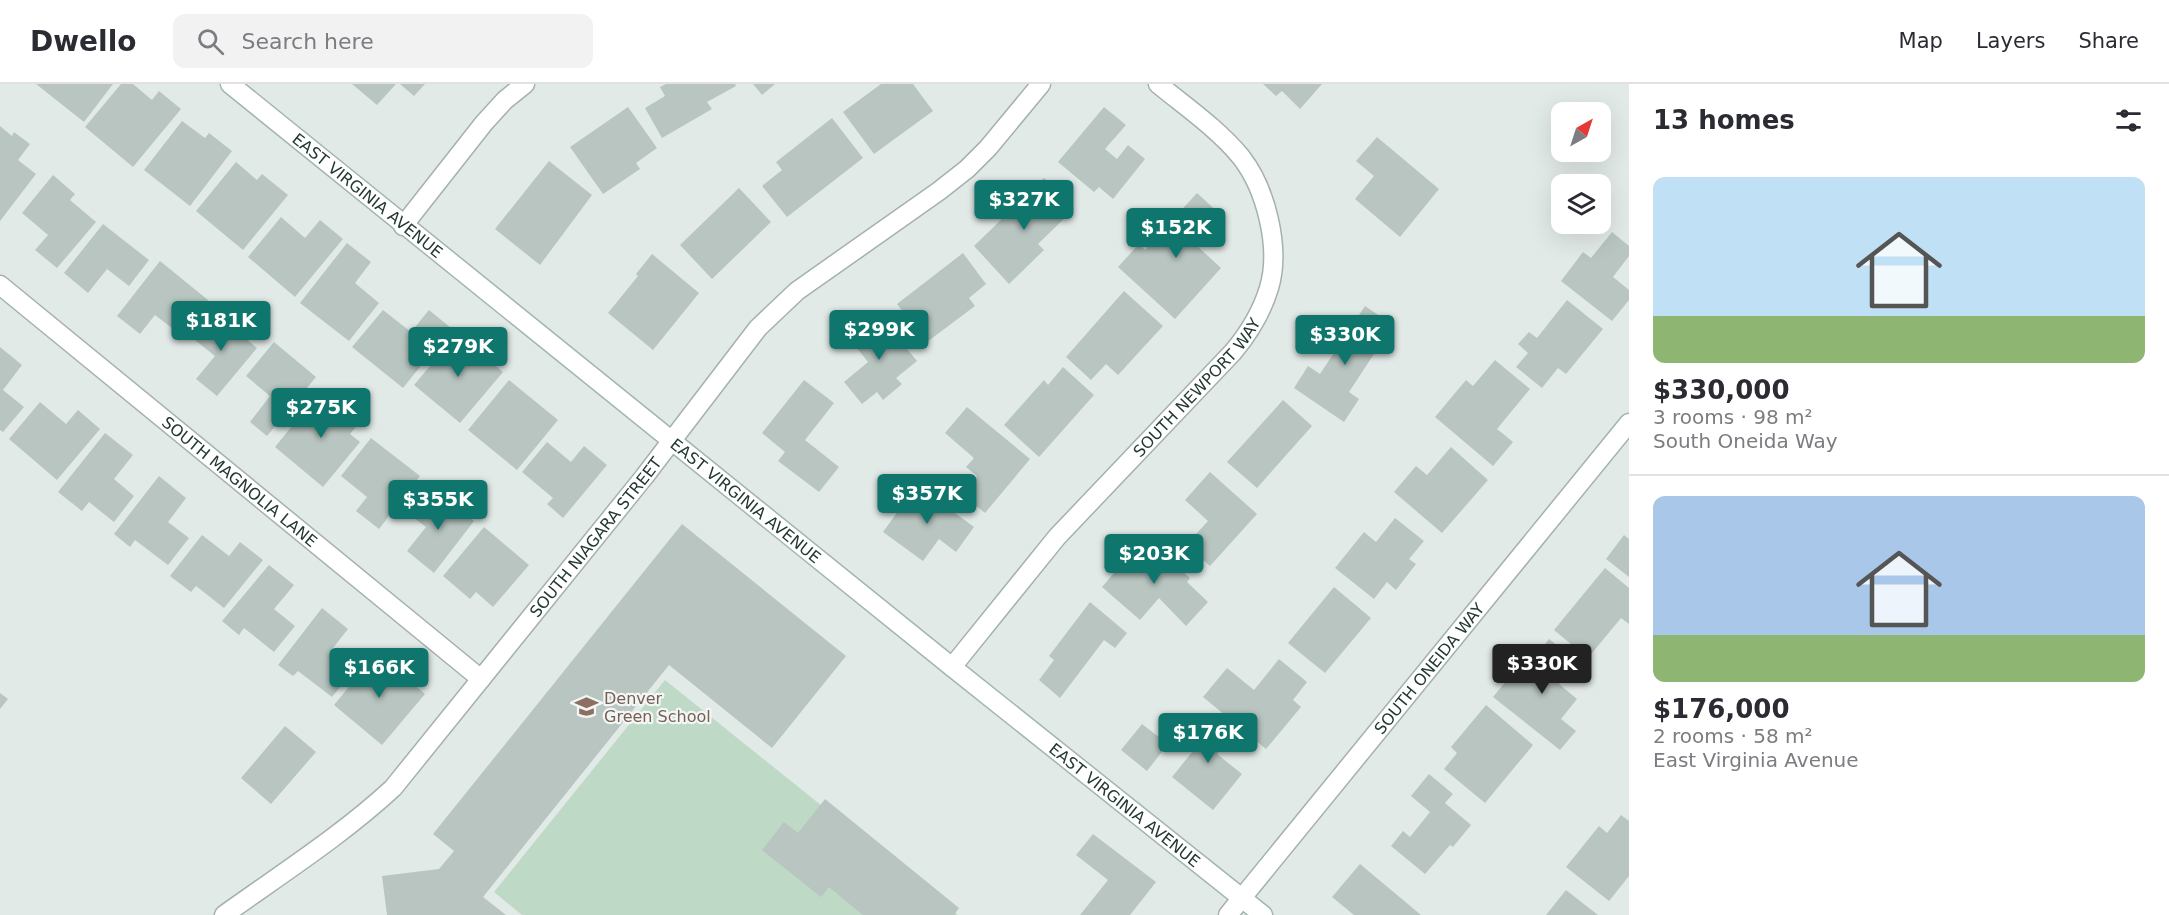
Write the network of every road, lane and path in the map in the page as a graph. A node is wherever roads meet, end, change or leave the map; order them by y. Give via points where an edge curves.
1 (230, 84) edge
2 (525, 84) edge
3 (1041, 84) edge
4 (1158, 84) edge
5 (403, 226) junction
6 (0, 285) edge
7 (1629, 423) edge
8 (670, 440) junction
9 (952, 667) junction
10 (481, 679) junction
11 (1242, 898) junction
12 (224, 915) edge
13 (1228, 915) edge
14 (1263, 915) edge

1 - 5 street, EAST VIRGINIA AVENUE
2 - 5 street via 484,123
3 - 8 street, SOUTH NIAGARA STREET via 967,169 797,291 771,315
4 - 9 street, SOUTH NEWPORT WAY via 1231,145 1257,183 1271,233 1270,287 1254,322 1233,352 1057,537
5 - 8 street, EAST VIRGINIA AVENUE
6 - 10 street, SOUTH MAGNOLIA LANE
7 - 11 street, SOUTH ONEIDA WAY
8 - 9 street, EAST VIRGINIA AVENUE
8 - 10 street, SOUTH NIAGARA STREET
9 - 11 street, EAST VIRGINIA AVENUE
10 - 12 street, SOUTH NIAGARA STREET via 393,788
11 - 13 street, SOUTH ONEIDA WAY
11 - 14 street, EAST VIRGINIA AVENUE

